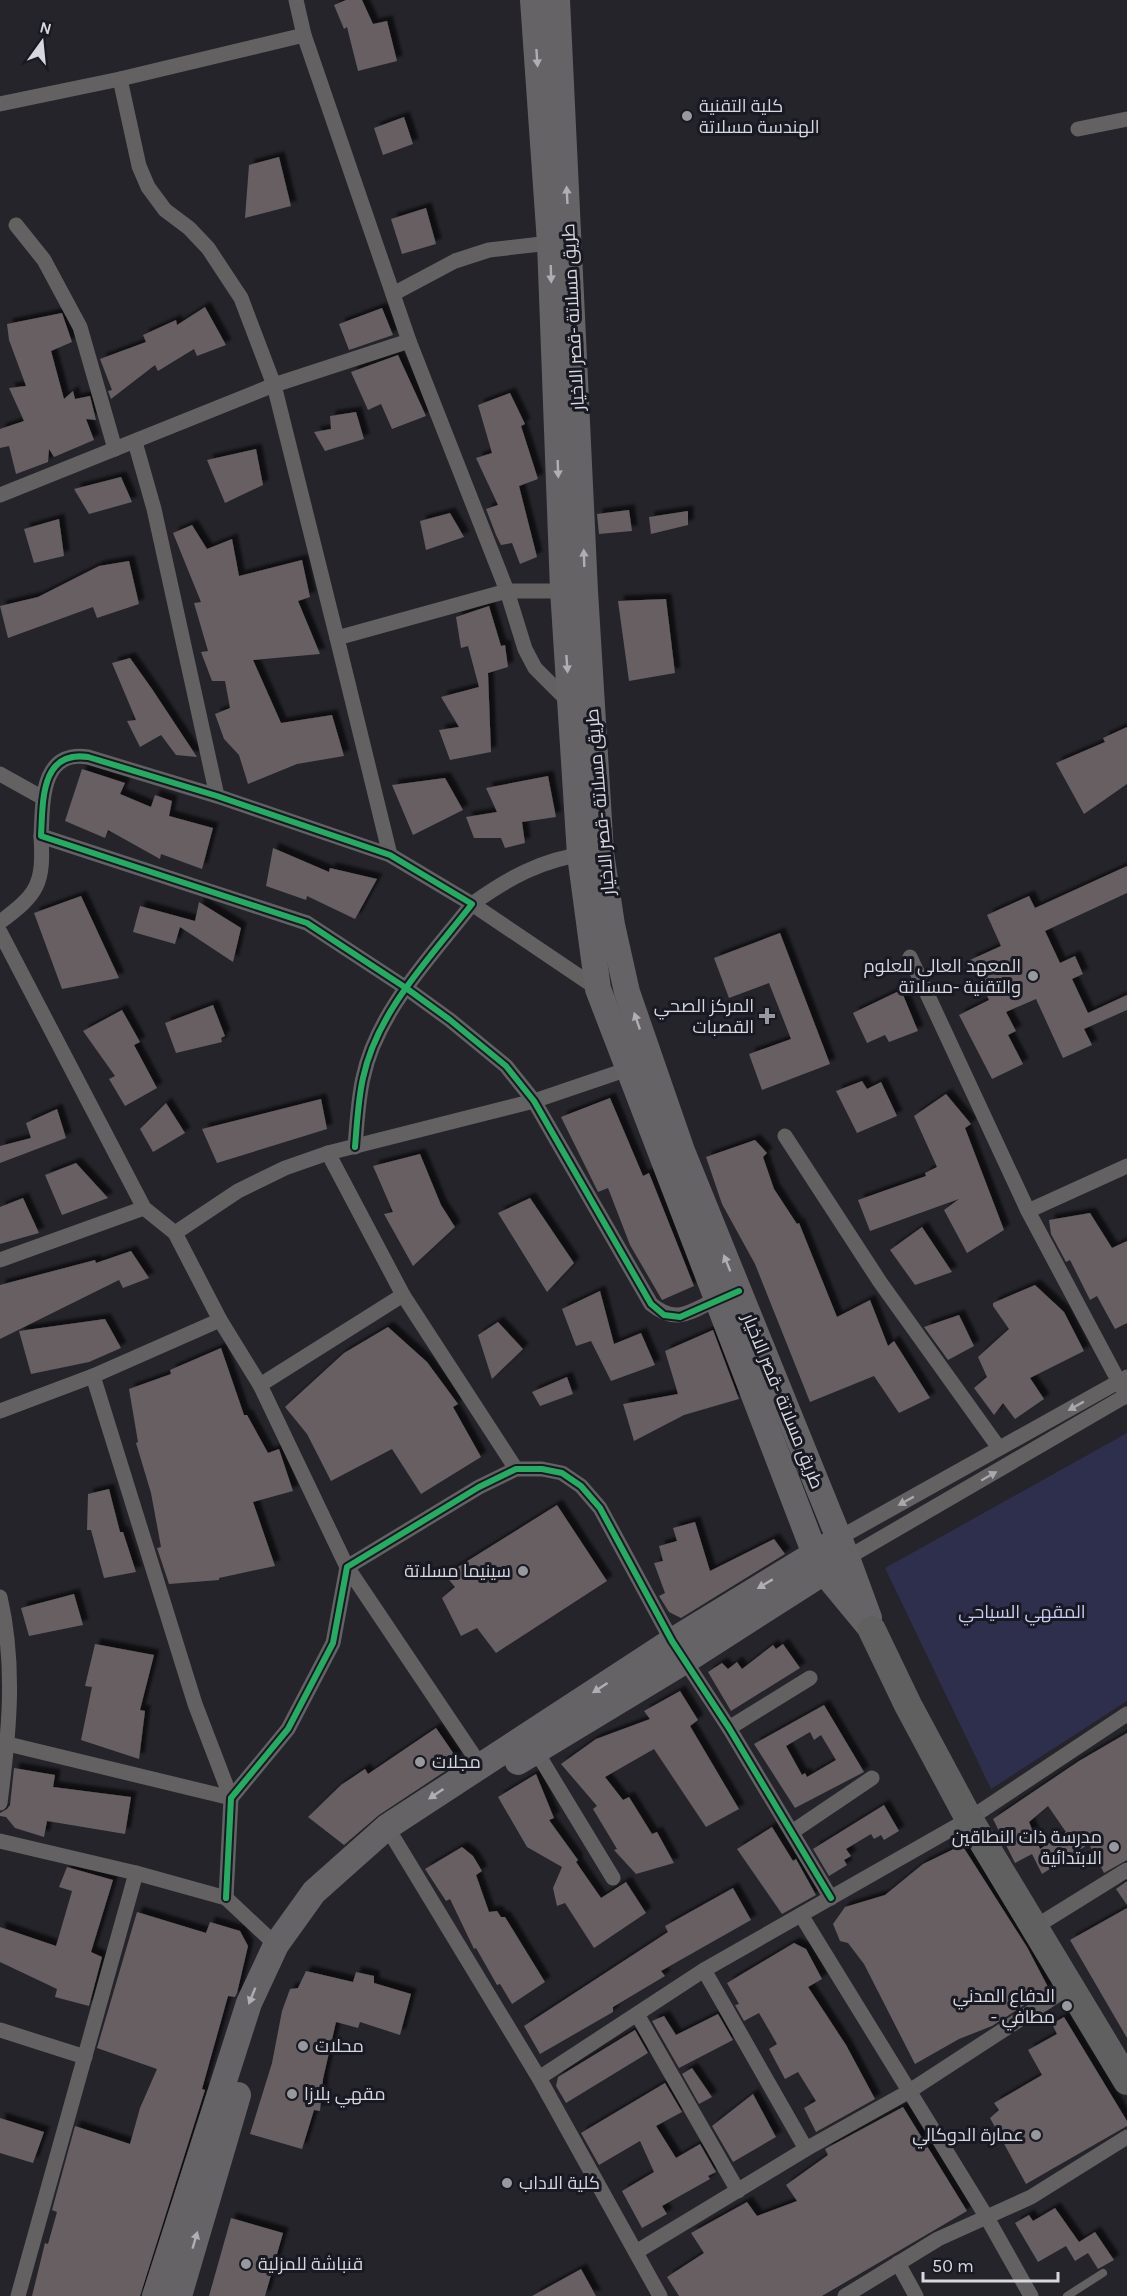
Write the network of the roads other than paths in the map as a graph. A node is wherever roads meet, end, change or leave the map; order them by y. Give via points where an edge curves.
1 (296, 0) edge
2 (533, 0) edge
3 (557, 0) edge
4 (304, 35) junction
5 (120, 79) junction
6 (0, 104) edge
7 (1127, 118) edge
8 (1078, 129) dead end
9 (16, 225) dead end
10 (550, 243) junction
11 (393, 294) junction
12 (409, 341) junction
13 (274, 385) junction
14 (135, 442) junction
15 (116, 449) junction
16 (0, 495) edge
17 (507, 591) junction
18 (574, 591) junction
19 (338, 638) junction
20 (569, 702) junction
21 (0, 774) edge
22 (217, 796) junction
23 (43, 798) junction
24 (41, 836) junction
25 (590, 854) junction
26 (390, 855) junction
27 (472, 904) junction
28 (0, 922) edge
29 (0, 932) edge
30 (910, 957) dead end
31 (406, 988) junction
32 (598, 989) junction
33 (639, 1065) junction
34 (534, 1101) junction
35 (785, 1136) dead end
36 (355, 1147) junction
37 (328, 1153) junction
38 (1127, 1166) edge
39 (144, 1208) junction
40 (1028, 1211) junction
41 (175, 1233) junction
42 (0, 1260) edge
43 (403, 1295) junction
44 (727, 1295) junction
45 (220, 1320) junction
46 (93, 1376) junction
47 (260, 1385) junction
48 (1125, 1389) edge
49 (0, 1411) edge
50 (999, 1448) junction
51 (516, 1469) junction
52 (843, 1548) junction
53 (820, 1563) junction
54 (347, 1567) junction
55 (0, 1597) edge
56 (872, 1629) junction
57 (678, 1651) junction
58 (810, 1678) dead end
59 (1127, 1714) edge
60 (729, 1728) junction
61 (8, 1744) junction
62 (531, 1744) junction
63 (480, 1765) junction
64 (872, 1778) dead end
65 (231, 1798) junction
66 (0, 1803) edge
67 (969, 1819) junction
68 (792, 1832) junction
69 (391, 1834) junction
70 (0, 1841) edge
71 (1127, 1870) edge
72 (136, 1873) junction
73 (613, 1878) dead end
74 (226, 1898) junction
75 (831, 1898) junction
76 (801, 1915) junction
77 (1035, 1927) junction
78 (276, 1945) junction
79 (704, 1970) junction
80 (1071, 1986) junction
81 (638, 2016) junction
82 (0, 2031) edge
83 (85, 2057) junction
84 (1125, 2074) edge
85 (538, 2078) junction
86 (908, 2092) junction
87 (1127, 2136) edge
88 (806, 2150) junction
89 (738, 2191) junction
90 (986, 2216) junction
91 (636, 2252) junction
92 (898, 2263) junction
93 (1103, 2273) dead end
94 (18, 2296) edge
95 (155, 2296) edge
96 (179, 2296) edge
97 (660, 2296) edge
98 (845, 2296) edge
99 (916, 2296) edge
100 (1031, 2296) edge
101 (1067, 2296) edge

1 - 4 street
2 -> 10 main road
18 -> 3 main road, طريق مسلاتة -قصر الاخيار
4 - 5 street
4 - 11 street
5 - 6 street
5 - 13 street via 139,166 148,187 165,210 208,248 241,298
7 - 8 street
9 - 15 street via 44,260 80,327
10 - 11 street via 489,250 455,261
10 -> 18 main road
11 - 12 street
12 - 13 street
12 - 17 street
13 - 14 street
13 - 19 street
14 - 15 street
14 - 22 street via 154,509
15 - 16 street
17 - 18 street
17 - 19 street
17 - 20 street via 535,668
18 -> 20 main road
18 - 25 main road, طريق مسلاتة -قصر الاخيار
19 - 26 street
20 - 25 main road
21 - 23 street
22 - 23 street via 75,755 52,768
22 - 26 street
23 - 24 street
24 - 28 street via 43,857 30,900
24 - 31 street via 307,923
25 - 27 street via 541,864 507,879
25 - 32 main road
33 -> 25 main road, طريق مسلاتة -قصر الاخيار via 612,925
26 - 27 street
27 - 31 street
27 - 32 street
29 - 39 street
30 - 40 street
31 - 34 street via 506,1066
31 - 36 street via 375,1040 363,1078
32 - 33 main road
33 - 34 street
33 - 44 main road, طريق مسلاتة -قصر الاخيار via 682,1151
34 - 36 street
34 - 44 street via 651,1304 664,1315 680,1317
35 - 50 street via 880,1282
36 - 37 street
37 - 41 street via 238,1191
37 - 43 street
38 - 40 street
39 - 41 street
39 - 42 street
40 - 48 street
41 - 45 street
43 - 47 street
43 - 51 street
44 - 52 main road, طريق مسلاتة -قصر الاخيار
44 - 53 main road
45 - 46 street
45 - 47 street
46 - 49 street
46 - 65 street via 195,1704
47 - 54 street
48 -> 50 street
52 -> 48 street
50 -> 52 street
51 - 54 street
51 - 57 street via 562,1473 581,1486 600,1508
52 - 53 main road
52 - 56 main road, طريق مسلاتة -قصر الاخيار
53 - 56 main road
53 - 57 main road
54 - 63 street
54 - 65 street via 333,1643 288,1729
55 - 61 street via 7,1627 11,1703
56 - 67 highway
57 - 60 street
57 - 62 main road
58 - 60 street
59 - 67 street
60 - 68 street
61 - 65 street
61 - 66 street
62 - 63 main road
62 - 69 main road
62 - 73 street
63 -> 69 main road
64 - 68 street
65 - 74 street
67 - 75 street
67 - 77 highway
68 - 75 street
69 - 78 main road via 314,1892
69 - 85 street
96 -> 69 main road via 234,2109 278,1979 291,1954 328,1904
70 - 72 street
71 - 77 street
72 - 74 street
72 - 83 street
74 - 78 street
75 - 76 street
76 - 79 street
76 - 86 street
77 - 80 highway
78 -> 95 main road via 249,2003
79 - 81 street
79 - 88 street
80 - 84 highway
80 - 86 street
81 - 85 street
81 - 89 street
82 - 83 street
83 - 94 street
85 - 91 street
86 - 88 street
86 - 90 street
87 - 90 street via 1031,2197
88 - 89 street
89 - 91 street
90 - 92 street
90 - 100 street
91 - 97 street
92 - 98 street
92 - 99 street
93 - 101 lane

